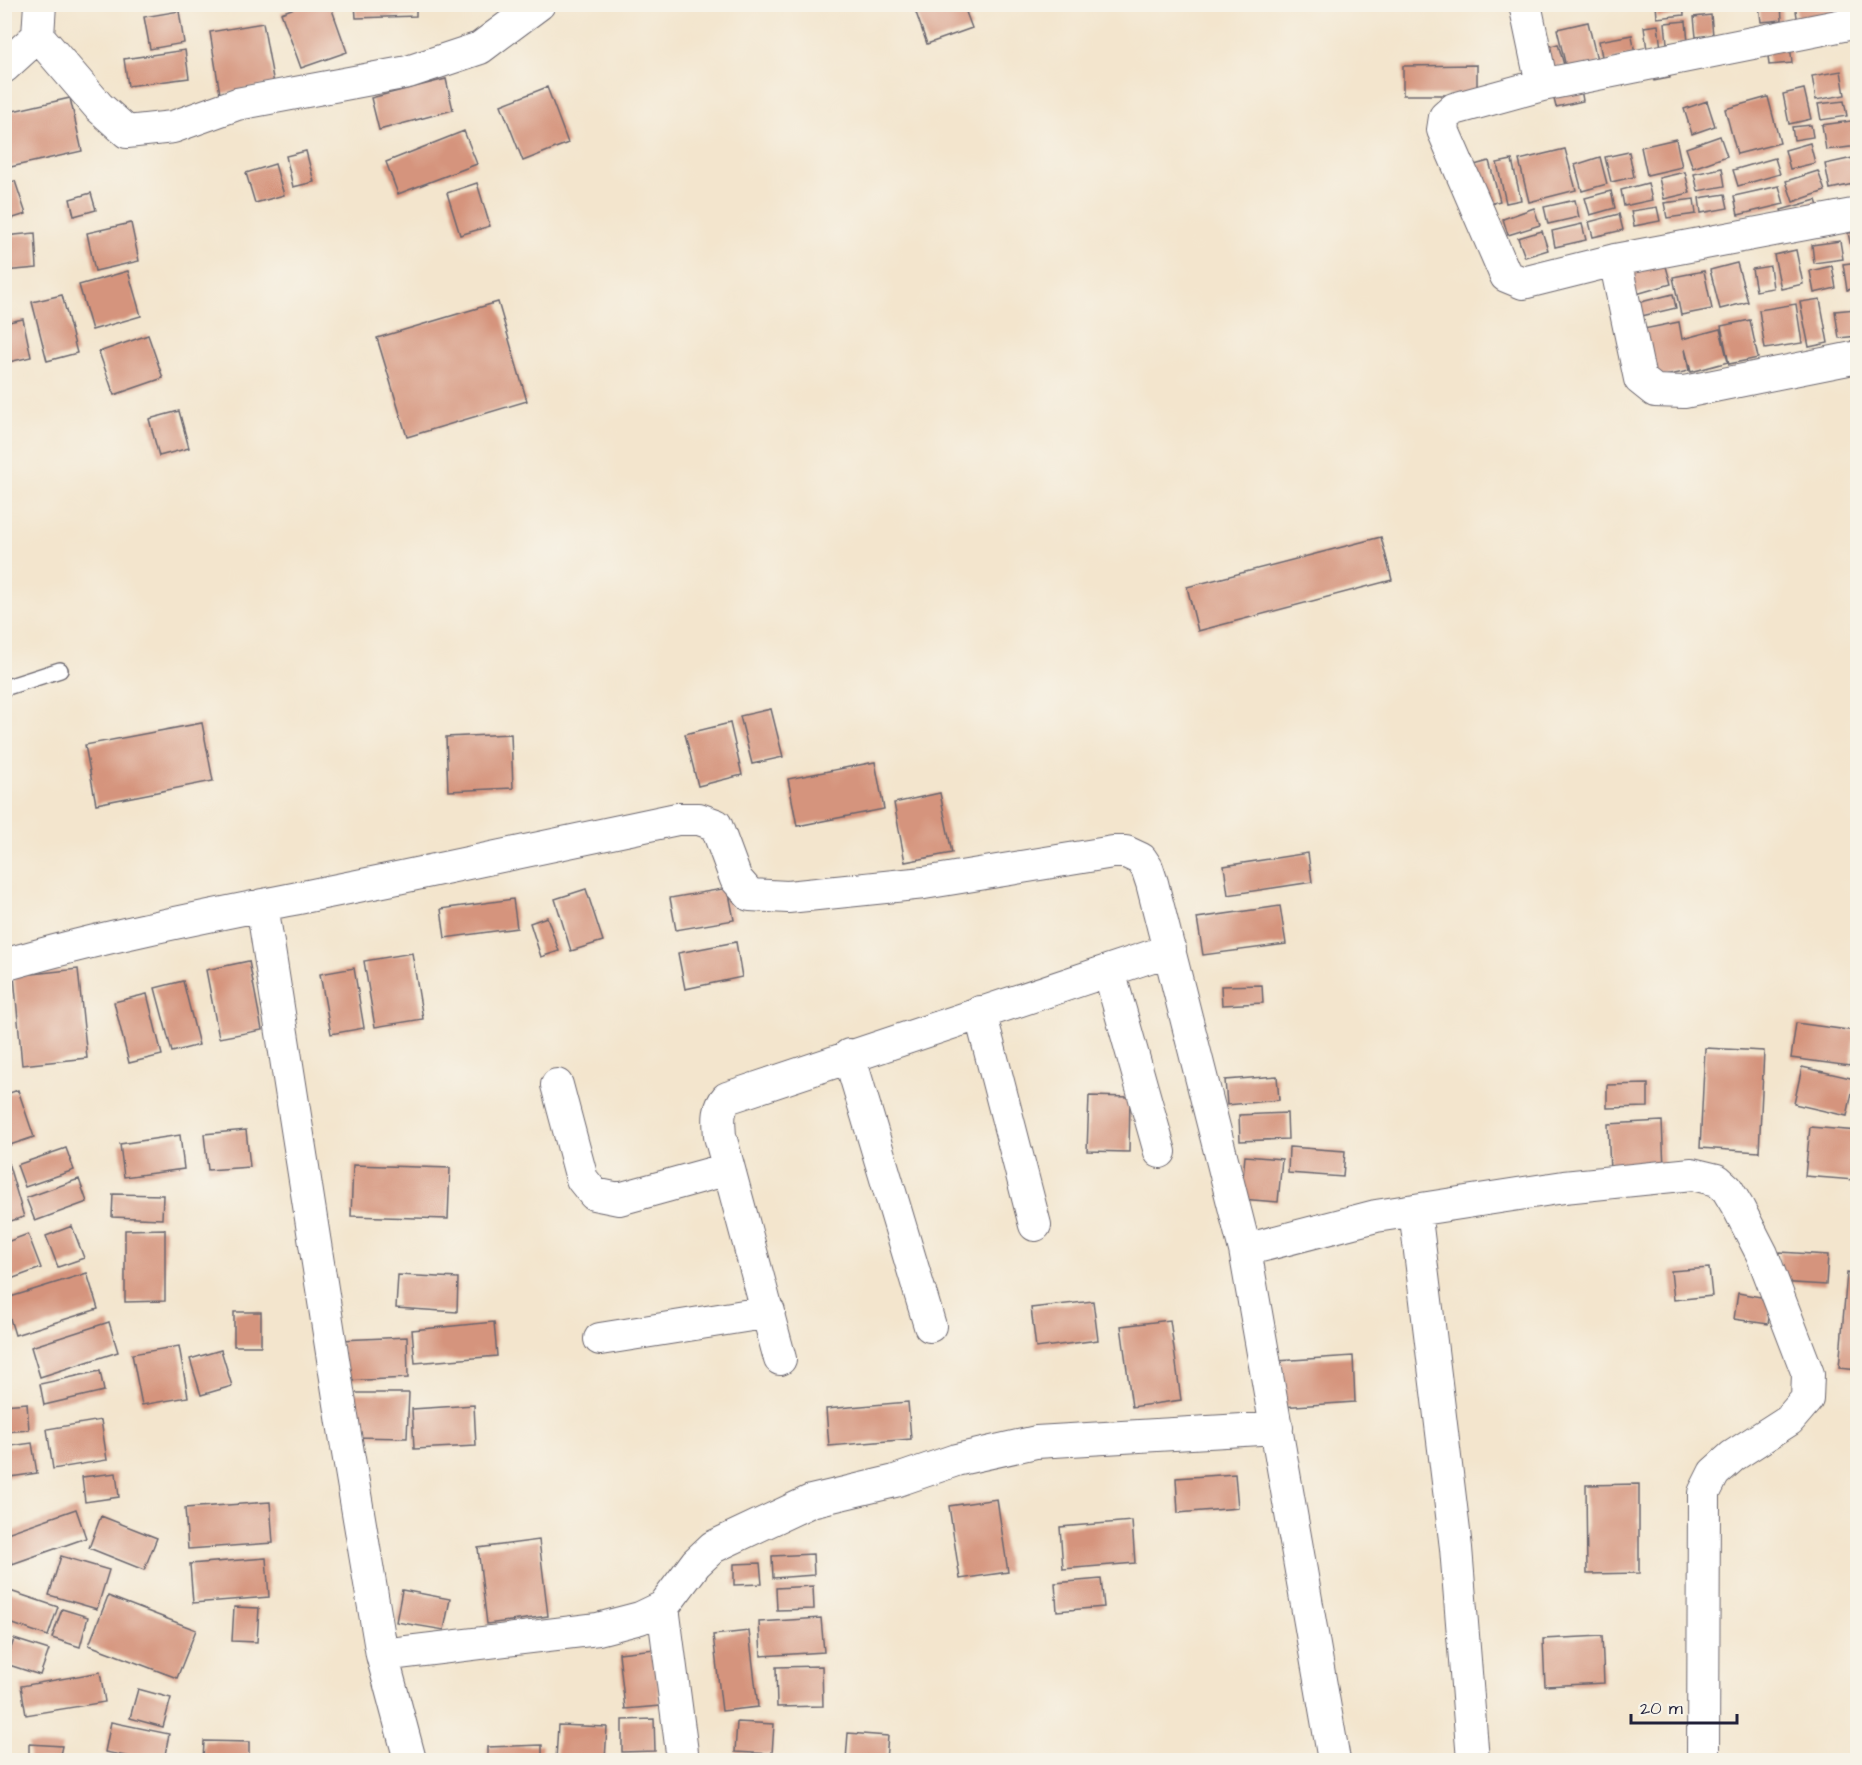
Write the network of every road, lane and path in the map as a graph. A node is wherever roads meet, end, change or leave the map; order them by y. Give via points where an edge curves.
1 (40, 4) edge
2 (538, 4) edge
3 (1525, 4) edge
4 (1857, 22) edge
5 (38, 36) junction
6 (4, 67) edge
7 (1542, 85) junction
8 (1857, 214) edge
9 (1615, 260) junction
10 (1857, 357) edge
11 (60, 670) dead end
12 (4, 688) edge
13 (262, 905) junction
14 (1170, 950) junction
15 (4, 965) edge
16 (1109, 971) junction
17 (980, 1012) junction
18 (849, 1055) junction
19 (557, 1085) dead end
20 (1160, 1152) dead end
21 (728, 1169) junction
22 (1415, 1210) junction
23 (1035, 1225) dead end
24 (1245, 1250) junction
25 (769, 1312) junction
26 (930, 1326) dead end
27 (600, 1339) dead end
28 (780, 1359) dead end
29 (1276, 1428) junction
30 (663, 1607) junction
31 (382, 1655) junction
32 (410, 1761) edge
33 (683, 1761) edge
34 (1334, 1761) edge
35 (1473, 1761) edge
36 (1703, 1761) edge

1 - 5 street
2 - 5 street via 480,48 408,72 237,105 173,127 128,132 99,107
3 - 7 street
4 - 7 street
5 - 6 street
7 - 9 street via 1454,110 1445,117 1443,130 1506,276 1523,283
8 - 9 street
9 - 10 street via 1640,379 1655,391 1684,392
11 - 12 lane
13 - 14 street via 677,819 699,819 716,825 736,879 750,895 788,897 924,883 1126,852 1141,859 1147,868
13 - 15 street
13 - 31 street
14 - 16 street
14 - 24 street
16 - 17 street
16 - 20 street
17 - 18 street
17 - 23 street
18 - 21 street via 727,1098 720,1106 718,1118
18 - 26 street
19 - 21 street via 582,1179 594,1194 619,1199
21 - 25 street
22 - 24 street via 1376,1216
22 - 35 street via 1456,1548
22 - 36 street via 1564,1187 1692,1174 1717,1180 1739,1209 1762,1254 1808,1374 1807,1399 1789,1420 1714,1473 1704,1493
24 - 29 street
25 - 27 street
25 - 28 street
29 - 30 street via 1036,1442 811,1501 713,1547
29 - 34 street
30 - 31 street via 640,1618 598,1629
30 - 33 street
31 - 32 street

